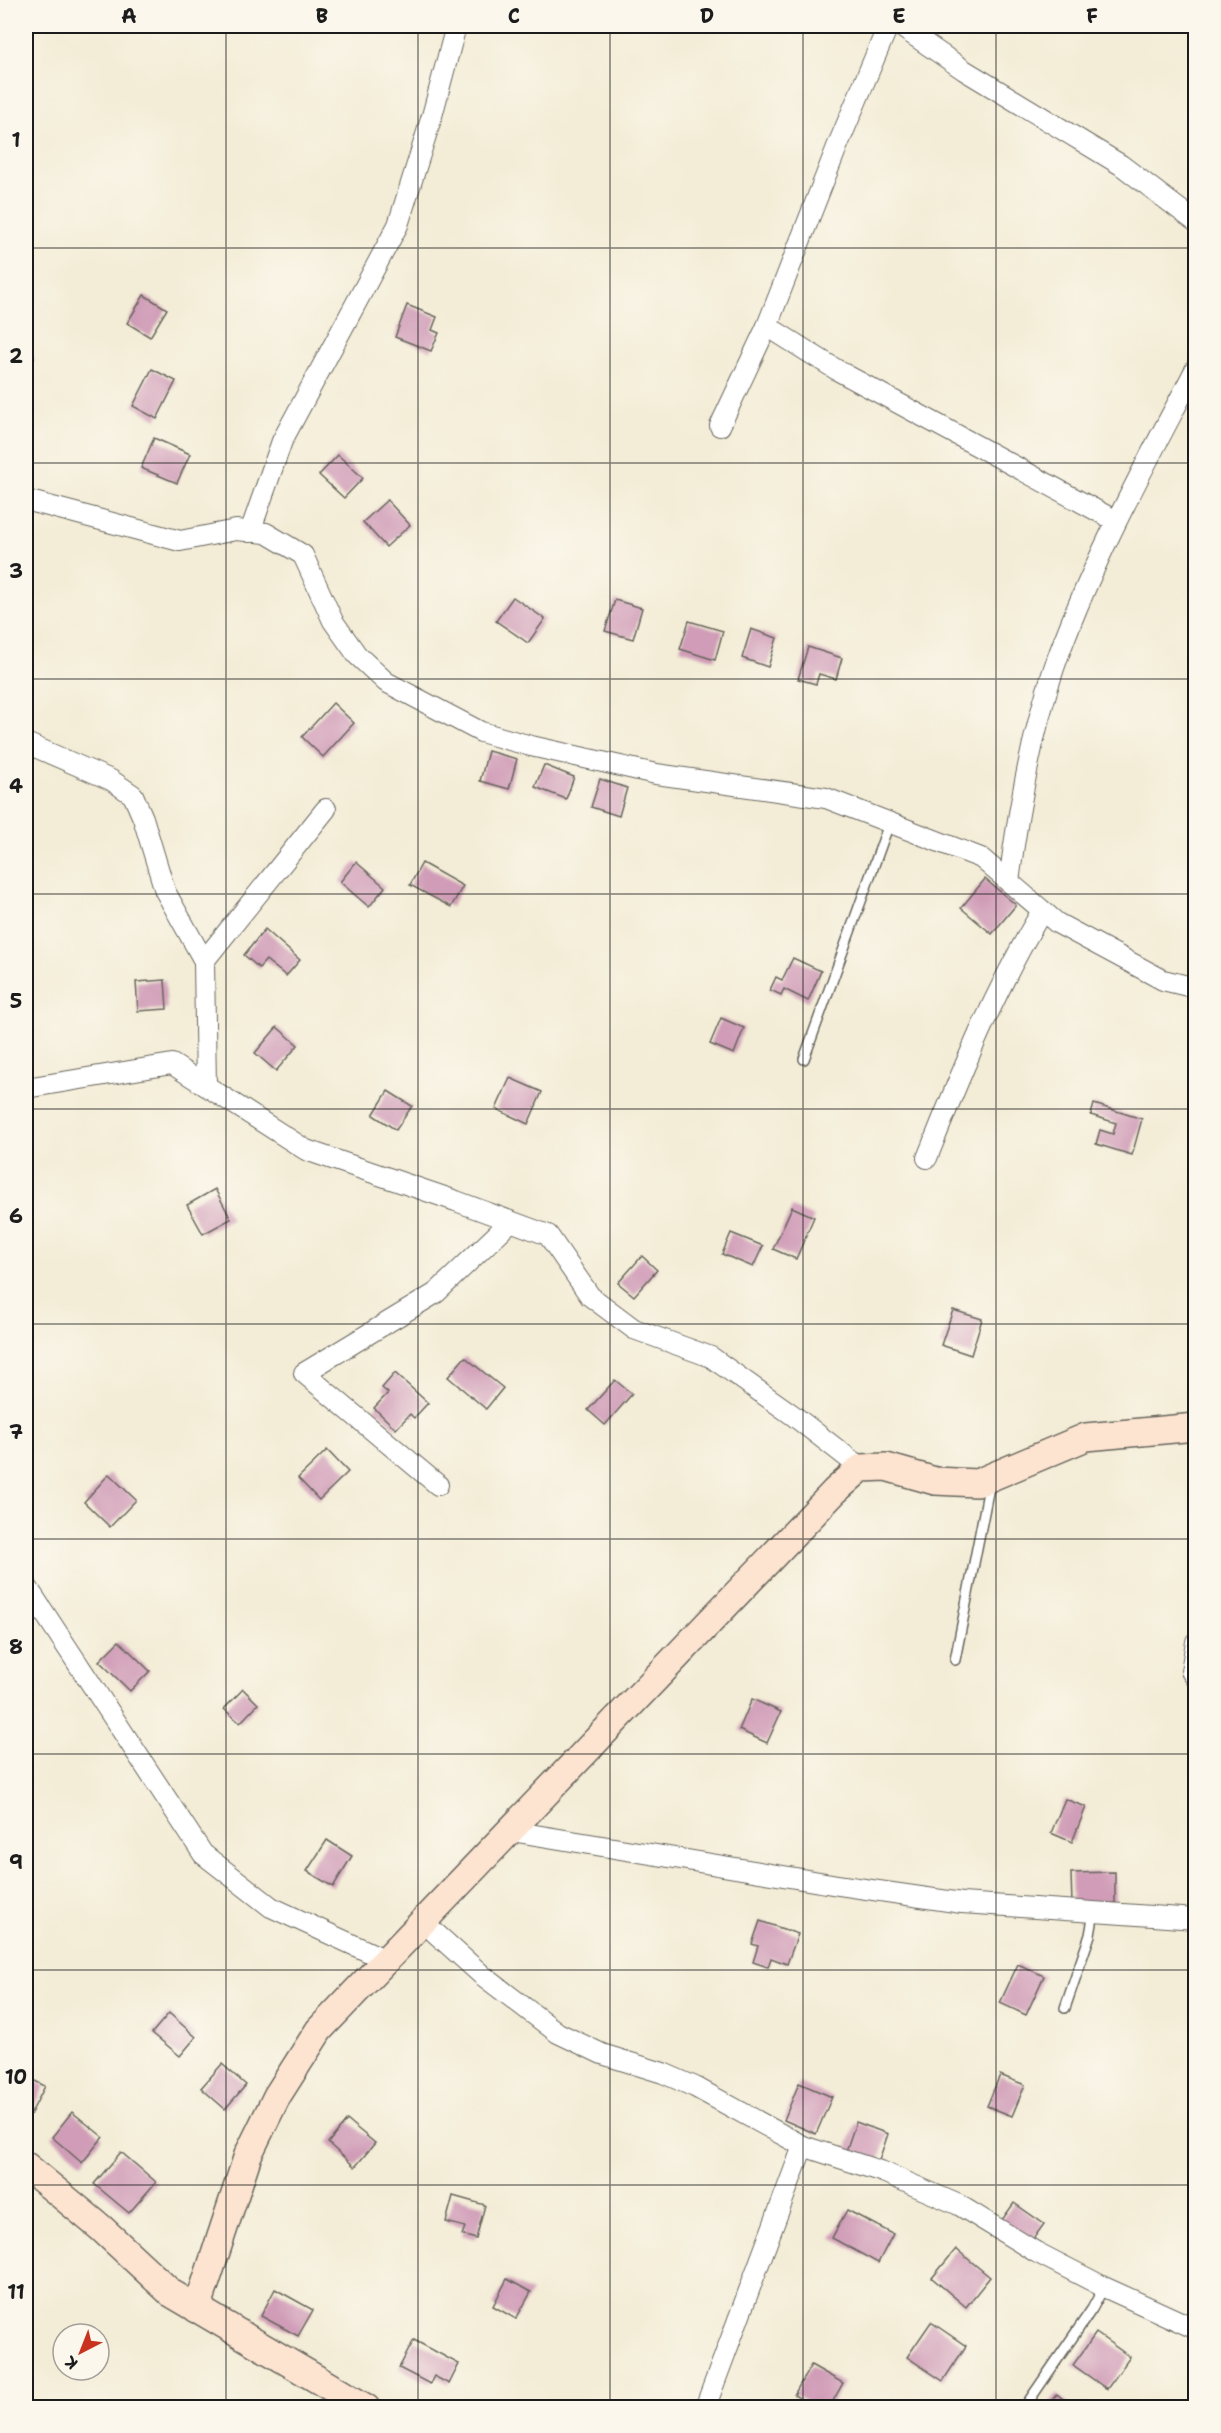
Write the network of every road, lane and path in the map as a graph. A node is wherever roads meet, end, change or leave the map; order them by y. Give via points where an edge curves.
1 (456, 26) edge
2 (888, 26) edge
3 (900, 26) edge
4 (1196, 222) edge
5 (767, 326) junction
6 (1196, 368) edge
7 (720, 426) dead end
8 (26, 500) edge
9 (1116, 521) junction
10 (250, 532) junction
11 (26, 743) edge
12 (326, 809) dead end
13 (890, 821) junction
14 (1010, 882) junction
15 (1042, 911) junction
16 (204, 961) junction
17 (1196, 988) edge
18 (804, 1059) dead end
19 (206, 1086) junction
20 (26, 1088) edge
21 (927, 1158) dead end
22 (510, 1221) junction
23 (1196, 1427) edge
24 (861, 1468) junction
25 (991, 1477) junction
26 (438, 1485) dead end
27 (26, 1585) edge
28 (1196, 1642) edge
29 (955, 1660) dead end
30 (1196, 1678) edge
31 (512, 1831) junction
32 (1094, 1912) junction
33 (1196, 1919) edge
34 (423, 1922) junction
35 (386, 1960) junction
36 (1065, 2008) dead end
37 (803, 2146) junction
38 (26, 2166) edge
39 (1104, 2287) junction
40 (197, 2309) junction
41 (1196, 2329) edge
42 (366, 2408) edge
43 (705, 2408) edge
44 (1024, 2408) edge

1 - 10 street via 398,225 282,441
2 - 5 street
3 - 4 street via 964,70 1122,165
5 - 7 street
5 - 9 street via 837,369
6 - 9 street
8 - 10 street via 180,541 236,530
9 - 14 street via 1054,669 1018,811
10 - 13 street via 266,533 303,555 333,621 357,655 386,682 481,732 656,774 826,798
11 - 16 street via 111,780 133,795 165,891
12 - 16 street
13 - 14 street via 981,858
13 - 18 lane
14 - 15 street
15 - 17 street via 1163,980
15 - 21 street via 977,1036
16 - 19 street
19 - 20 street via 171,1064
19 - 22 street via 306,1150
22 - 24 street via 548,1235 590,1296 634,1329 711,1357
22 - 26 street via 436,1293 304,1373
23 - 25 street via 1086,1437
24 - 25 street via 886,1467 934,1481 977,1483
24 - 31 street
25 - 29 lane
27 - 35 street via 203,1854 271,1907
28 - 30 street via 1191,1671
31 - 32 street via 962,1903
31 - 34 street
32 - 33 street
32 - 36 lane
34 - 35 street
34 - 37 street via 482,1975 558,2033 602,2054 695,2087
35 - 40 street via 319,2030 277,2096 248,2155
37 - 39 street via 883,2172 959,2205 1036,2252
37 - 43 street
38 - 40 street via 171,2293
39 - 41 street
39 - 44 lane
40 - 42 street

